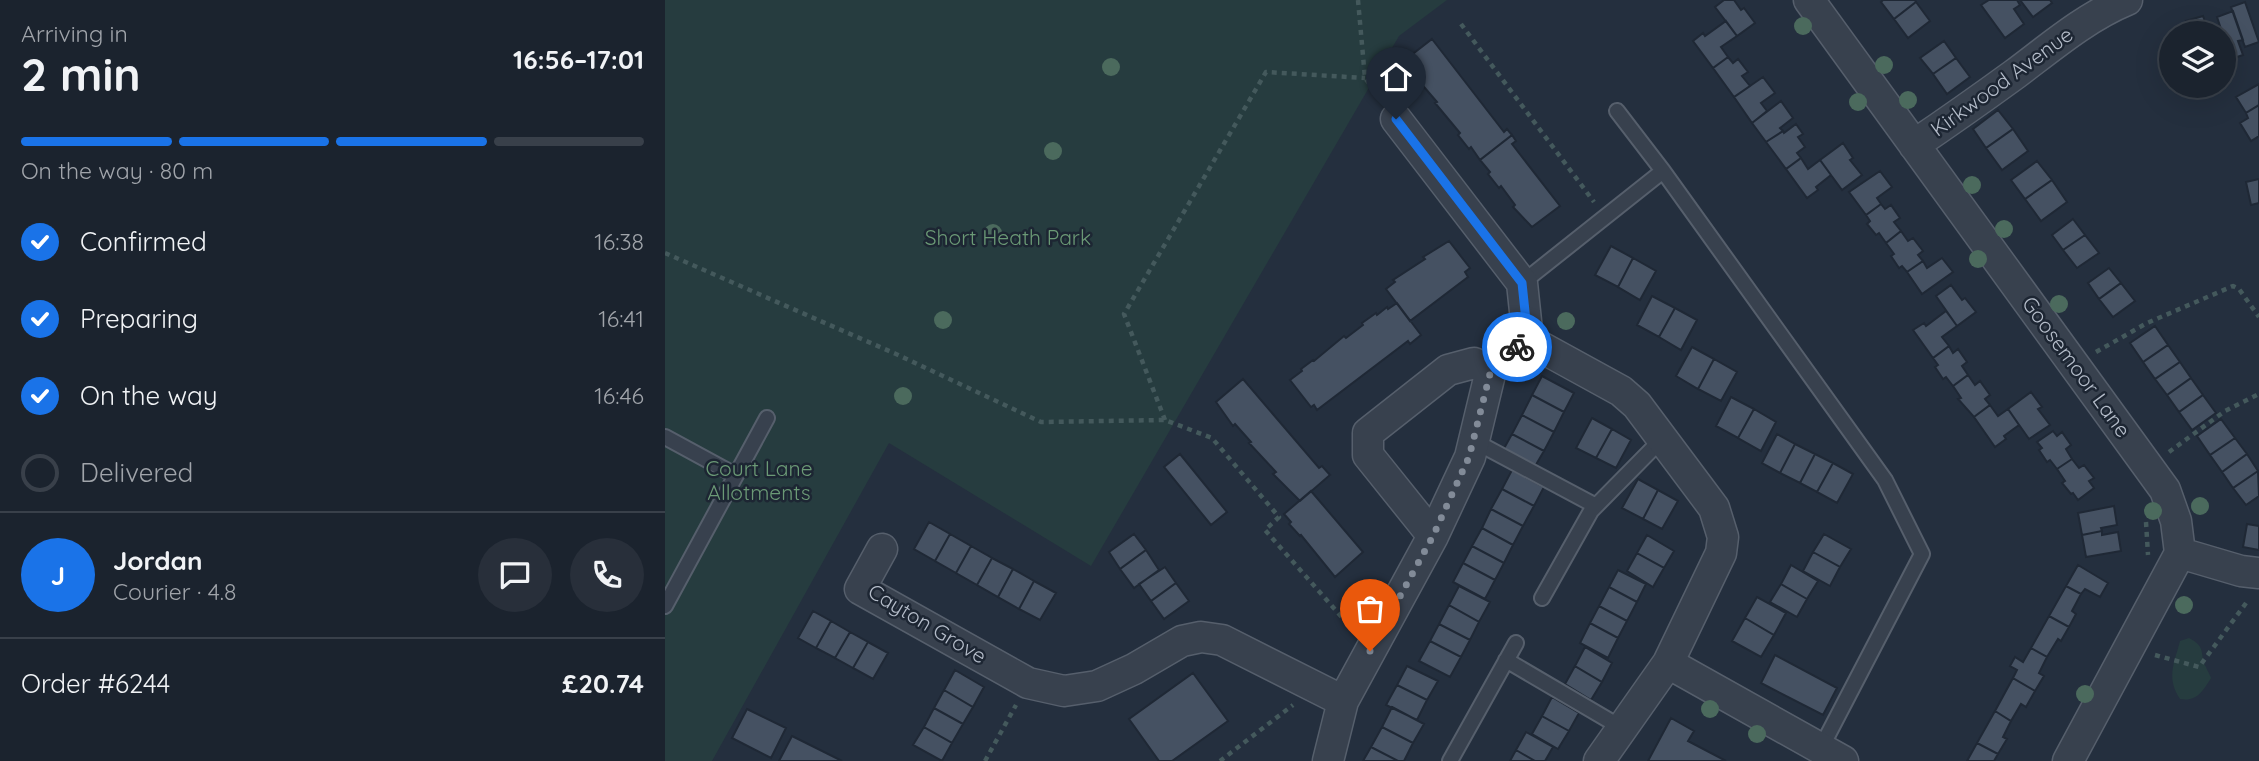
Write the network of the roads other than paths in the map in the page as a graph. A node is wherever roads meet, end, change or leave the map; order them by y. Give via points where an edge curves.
1 (1809, 0) edge
2 (2127, 0) edge
3 (1617, 111) dead end
4 (1396, 119) road end
5 (1914, 145) junction
6 (1663, 171) junction
7 (1522, 283) junction
8 (1528, 340) junction
9 (1491, 370) junction
10 (767, 418) dead end
11 (665, 437) edge
12 (1662, 439) junction
13 (1473, 441) junction
14 (735, 475) junction
15 (1596, 506) junction
16 (1433, 536) junction
17 (882, 549) dead end
18 (2180, 553) junction
19 (2255, 585) edge
20 (1542, 598) dead end
21 (665, 606) edge
22 (1516, 643) dead end
23 (1506, 660) junction
24 (1660, 675) junction
25 (1343, 701) junction
26 (1622, 728) junction
27 (1832, 755) edge
28 (2079, 757) edge
29 (1328, 761) edge
30 (1450, 761) edge
31 (1599, 761) edge

1 - 5 street, Goosemoor Lane
2 - 5 street, Kirkwood Avenue via 2077,29
3 - 6 lane
4 - 7 street
5 - 18 street, Goosemoor Lane via 2165,490 2176,521
6 - 7 lane
6 - 27 lane via 1885,480 1922,554
7 - 8 street
8 - 9 street
8 - 12 street via 1621,391
9 - 13 street
9 - 16 street via 1474,363 1448,370 1369,433 1369,455
10 - 14 lane
11 - 14 lane
12 - 15 lane
12 - 24 street via 1714,508 1723,537 1721,554
13 - 15 lane
13 - 16 street
14 - 21 lane
15 - 20 lane
16 - 25 street
17 - 25 street, Cayton Grove via 860,589 1028,683 1064,691 1097,686 1182,641 1201,637 1222,640
18 - 19 street via 2242,571
18 - 28 street
22 - 23 lane
23 - 26 lane
23 - 30 lane
24 - 26 street
24 - 27 street
25 - 29 street
26 - 31 street

